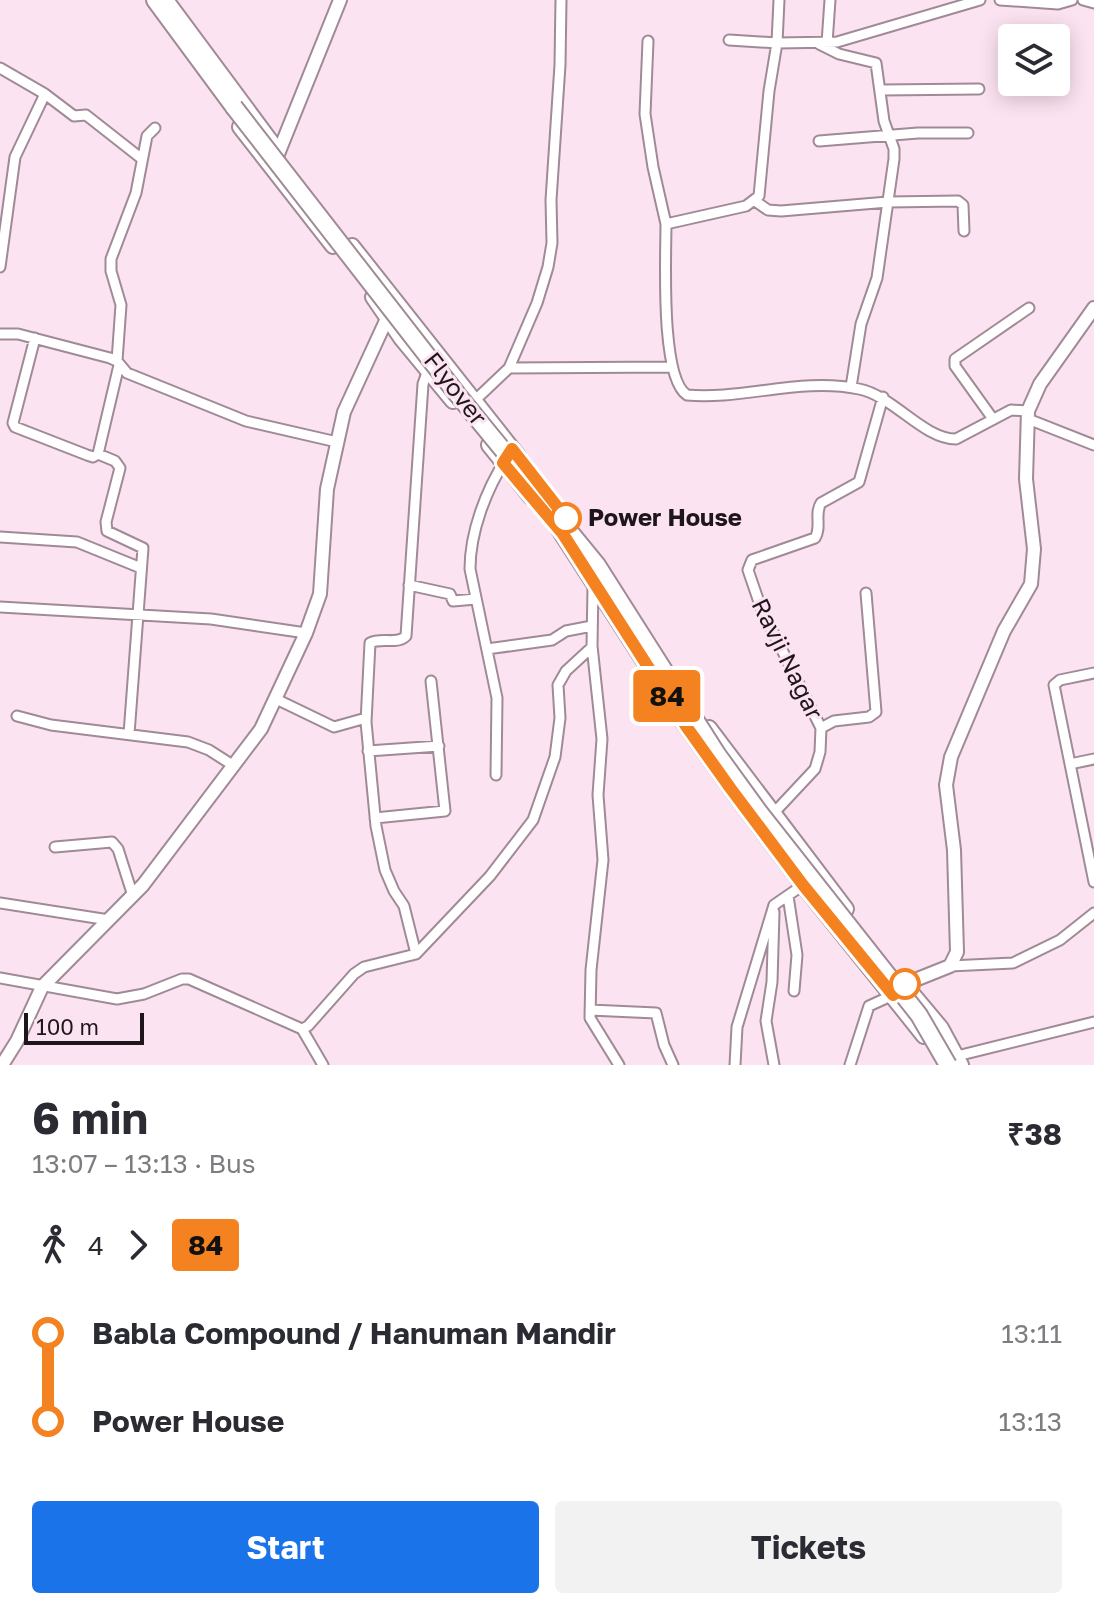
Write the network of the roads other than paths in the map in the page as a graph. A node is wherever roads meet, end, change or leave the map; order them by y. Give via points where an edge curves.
1 (146, 0) edge
2 (161, 0) edge
3 (340, 0) edge
4 (562, 0) edge
5 (779, 0) edge
6 (830, 0) edge
7 (980, 0) edge
8 (1000, 0) edge
9 (1072, 0) edge
10 (1083, 0) edge
11 (1094, 3) edge
12 (729, 40) dead end
13 (648, 41) dead end
14 (777, 43) junction
15 (823, 43) junction
16 (0, 68) edge
17 (979, 89) dead end
18 (881, 90) junction
19 (45, 94) junction
20 (155, 128) dead end
21 (968, 133) dead end
22 (889, 135) junction
23 (819, 141) dead end
24 (279, 153) junction
25 (142, 159) junction
26 (271, 168) junction
27 (755, 201) junction
28 (888, 202) junction
29 (666, 224) junction
30 (964, 231) dead end
31 (0, 267) edge
32 (396, 302) junction
33 (1029, 308) dead end
34 (1094, 308) edge
35 (387, 318) junction
36 (0, 335) edge
37 (35, 338) junction
38 (438, 354) junction
39 (118, 363) junction
40 (672, 367) junction
41 (509, 368) junction
42 (427, 369) junction
43 (851, 387) junction
44 (883, 397) junction
45 (474, 401) junction
46 (462, 413) junction
47 (1028, 415) junction
48 (993, 419) junction
49 (337, 442) junction
50 (1094, 445) edge
51 (512, 449) junction
52 (98, 454) junction
53 (503, 463) junction
54 (0, 537) edge
55 (141, 568) junction
56 (606, 570) junction
57 (594, 581) junction
58 (409, 585) junction
59 (866, 593) dead end
60 (476, 599) junction
61 (0, 607) edge
62 (137, 615) junction
63 (592, 626) junction
64 (306, 633) junction
65 (592, 647) junction
66 (487, 649) junction
67 (1094, 673) edge
68 (431, 681) dead end
69 (276, 699) junction
70 (17, 716) dead end
71 (366, 718) junction
72 (821, 728) junction
73 (129, 734) junction
74 (439, 746) junction
75 (368, 751) junction
76 (1094, 759) edge
77 (1070, 764) junction
78 (234, 766) junction
79 (496, 775) dead end
80 (773, 814) junction
81 (375, 818) junction
82 (760, 827) junction
83 (55, 847) dead end
84 (1091, 852) edge
85 (818, 873) junction
86 (1094, 882) edge
87 (803, 885) junction
88 (133, 896) junction
89 (788, 896) junction
90 (0, 903) edge
91 (774, 905) junction
92 (1094, 913) edge
93 (109, 920) junction
94 (416, 954) junction
95 (950, 966) junction
96 (0, 978) edge
97 (42, 987) junction
98 (899, 990) junction
99 (794, 991) dead end
100 (590, 1010) junction
101 (1094, 1022) edge
102 (302, 1029) junction
103 (955, 1062) edge
104 (853, 1064) edge
105 (2, 1065) edge
106 (323, 1065) edge
107 (619, 1065) edge
108 (673, 1065) edge
109 (735, 1065) edge
110 (774, 1065) edge
111 (939, 1065) edge

1 - 26 main road
2 - 24 main road
2 - 103 highway, Flyover, bridge via 234,107 597,565 717,754
3 - 24 street
4 - 41 street via 552,243 537,303
5 - 14 street
6 - 15 street
7 - 15 street
8 - 9 street
10 - 11 street
12 - 14 street
13 - 29 street via 645,114
14 - 15 street
14 - 27 street via 761,191
15 - 18 street via 839,54 876,63
16 - 19 street
17 - 18 street
18 - 22 street
19 - 25 street via 74,116 86,115
19 - 31 street via 15,157
20 - 25 street via 147,136
21 - 22 street
22 - 23 street
22 - 28 street via 894,159
24 - 26 street
24 - 32 main road
25 - 39 street via 136,193 111,259 121,305
26 - 35 main road
27 - 28 street via 775,211
27 - 29 street
28 - 30 street via 960,202
28 - 43 street via 877,278 861,324
29 - 40 street
32 - 35 street
32 - 38 main road
33 - 48 street via 955,359
34 - 47 street via 1040,384
35 - 42 main road
35 - 49 street via 344,412
36 - 37 street
37 - 39 street
37 - 52 street via 15,427 93,457
38 - 42 street
38 - 45 main road
39 - 49 street via 127,373 246,421
39 - 52 street
40 - 41 street
40 - 43 street via 687,395
41 - 45 street
42 - 46 main road
42 - 58 street
43 - 44 street
44 - 48 street via 949,439
44 - 72 street, Ravji Nagar via 859,482 821,503 815,538 752,560 748,570 761,608
45 - 46 street
45 - 51 main road
46 - 53 main road
47 - 48 street via 1011,410
47 - 50 street
47 - 95 street via 1031,584 966,718 946,785 957,942
49 - 64 street via 327,489 320,594
51 - 53 street
51 - 56 main road
52 - 55 street via 120,468 107,531 141,546
53 - 57 main road via 563,534
53 - 60 street via 484,503 470,556
54 - 55 street via 77,542
55 - 62 street
56 - 57 street
56 - 80 main road
57 - 63 street
57 - 82 main road via 686,726
58 - 60 street via 450,594 453,601
58 - 71 street via 403,639 374,640 369,647
59 - 72 street via 876,712
60 - 66 street
61 - 62 street
62 - 64 street
62 - 73 street
63 - 65 street
63 - 66 street via 552,640
64 - 69 street
65 - 94 street via 558,685 555,757 533,820 490,876
65 - 100 street via 602,739 598,795 603,860
66 - 79 street via 497,698
67 - 77 street via 1054,685
68 - 74 street
69 - 71 street via 334,727
69 - 78 street
70 - 73 street
71 - 75 street
72 - 80 street, Ravji Nagar via 815,769
73 - 78 street via 188,742
74 - 75 street
74 - 81 street via 444,812
75 - 81 street
76 - 77 street
77 - 84 street
78 - 88 street
80 - 82 street, Ravji Nagar
80 - 85 main road
81 - 94 street via 385,870 404,906
82 - 87 main road
83 - 88 street via 112,842
84 - 86 street
85 - 87 street
85 - 98 main road
87 - 89 street
87 - 98 main road
88 - 93 street
89 - 91 street
89 - 99 street via 797,955
90 - 93 street
91 - 109 street via 737,1027
91 - 110 street via 766,1021
92 - 95 street via 1060,940 1013,963
93 - 97 street
94 - 102 street via 364,967
95 - 98 street
96 - 97 street
97 - 102 street via 117,999 189,979
97 - 105 street
98 - 103 main road via 941,1028
98 - 104 street via 869,1006
98 - 111 main road
100 - 107 street
100 - 108 street via 656,1013
101 - 103 street
102 - 106 street

